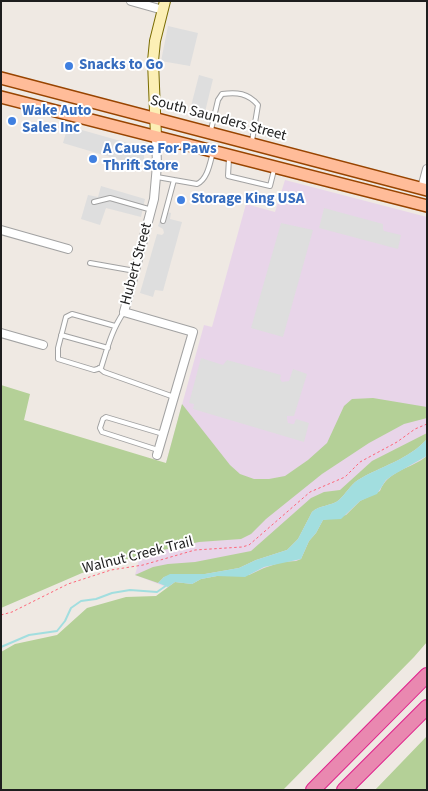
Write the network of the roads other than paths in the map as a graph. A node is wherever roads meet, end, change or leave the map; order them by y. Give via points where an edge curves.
1 (130, 1) edge
2 (164, 6) edge
3 (1, 78) edge
4 (1, 97) edge
5 (155, 118) junction
6 (210, 133) junction
7 (156, 137) junction
8 (251, 144) junction
9 (213, 152) junction
10 (229, 156) junction
11 (275, 168) junction
12 (427, 169) edge
13 (157, 177) junction
14 (174, 180) junction
15 (424, 189) edge
16 (94, 202) dead end
17 (427, 206) edge
18 (152, 210) junction
19 (164, 221) dead end
20 (1, 230) edge
21 (68, 249) dead end
22 (90, 263) dead end
23 (135, 271) junction
24 (124, 312) junction
25 (115, 326) junction
26 (1, 334) edge
27 (61, 335) junction
28 (43, 345) dead end
29 (108, 348) junction
30 (99, 368) junction
31 (174, 396) junction
32 (163, 434) junction
33 (158, 452) joint
34 (427, 666) edge
35 (427, 675) edge
36 (406, 695) junction
37 (427, 707) edge
38 (313, 790) edge
39 (344, 790) edge

1 - 2 street
2 - 5 street via 152,61
3 - 5 main road, South Saunders Street
4 - 7 main road
5 - 6 main road, South Saunders Street
5 - 7 street
6 - 8 main road, South Saunders Street
6 - 8 lane via 222,94 246,95 258,105
7 - 9 main road
7 - 13 street, Hubert Street
8 - 15 main road, South Saunders Street
9 - 10 main road
9 - 14 lane via 201,182
10 - 11 main road
10 - 11 lane via 228,176 270,186
11 - 17 main road
12 - 15 street
13 - 14 lane
13 - 18 street, Hubert Street
14 - 19 lane
16 - 18 lane via 110,198
18 - 23 street, Hubert Street
20 - 21 street
22 - 23 lane
23 - 24 street, Hubert Street
24 - 25 lane
24 - 31 street, Hubert Street via 193,332
25 - 27 lane via 72,314 66,317
25 - 29 lane
26 - 28 street
27 - 29 lane
27 - 30 lane via 58,359 94,370
29 - 30 lane
30 - 31 lane
31 - 32 street, Hubert Street
32 - 33 street, Hubert Street
32 - 33 lane via 106,417 100,428 102,432
34 - 36 highway
35 - 36 highway
36 - 38 highway
37 - 39 highway

